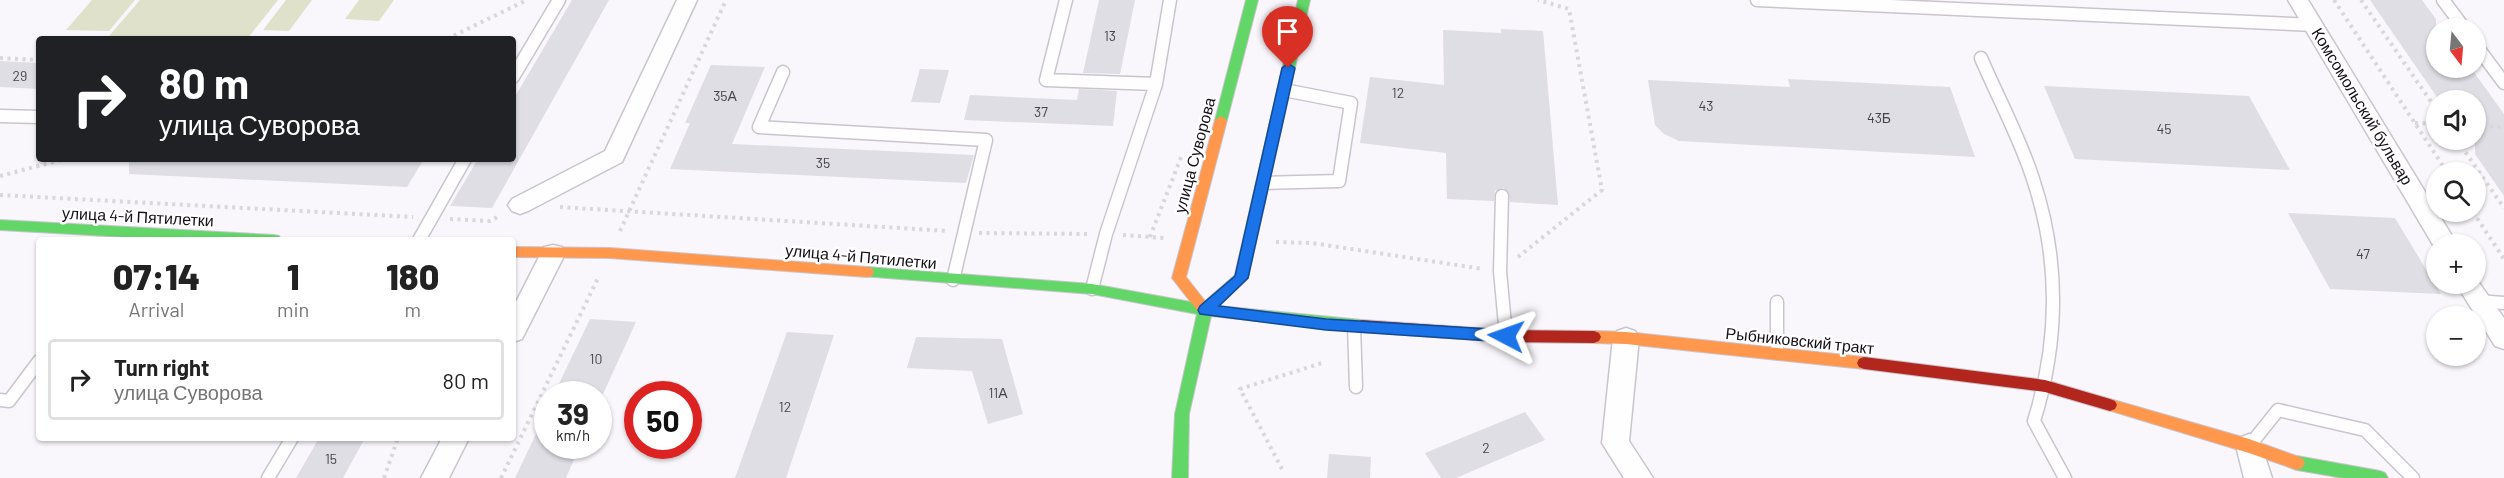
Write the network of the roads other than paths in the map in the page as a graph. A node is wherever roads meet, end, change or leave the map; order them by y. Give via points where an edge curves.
1 (559, 0) edge
2 (687, 0) edge
3 (1066, 0) edge
4 (1170, 0) edge
5 (1252, 0) edge
6 (1304, 0) edge
7 (1757, 0) edge
8 (2298, 0) edge
9 (2442, 0) edge
10 (1879, 3) edge
11 (2456, 18) edge
12 (2314, 25) junction
13 (1981, 58) dead end
14 (2486, 59) edge
15 (516, 72) edge
16 (783, 72) dead end
17 (2504, 83) edge
18 (1156, 84) junction
19 (1283, 90) junction
20 (0, 116) edge
21 (36, 117) edge
22 (463, 162) edge
23 (1262, 183) junction
24 (1502, 196) dead end
25 (520, 205) road end
26 (0, 225) edge
27 (2439, 234) edge
28 (133, 236) edge
29 (168, 237) edge
30 (421, 237) edge
31 (516, 252) edge
32 (553, 254) junction
33 (953, 280) junction
34 (1092, 289) junction
35 (2474, 294) edge
36 (2479, 294) edge
37 (1777, 303) dead end
38 (2504, 303) edge
39 (1205, 310) junction
40 (516, 326) edge
41 (1354, 326) junction
42 (1506, 336) junction
43 (1626, 338) junction
44 (2504, 339) edge
45 (1777, 354) junction
46 (36, 366) edge
47 (2045, 386) junction
48 (1356, 387) dead end
49 (0, 400) edge
50 (290, 441) edge
51 (454, 441) edge
52 (2249, 446) junction
53 (268, 478) edge
54 (435, 478) edge
55 (1180, 478) edge
56 (1639, 478) edge
57 (2066, 478) edge
58 (2258, 478) edge
59 (2380, 478) edge
60 (2413, 478) edge

1 - 15 lane
2 - 25 street via 614,156
3 - 18 lane via 1046,80
4 - 18 lane
5 - 39 main road, улица Суворова via 1179,278
6 - 19 main road
7 - 10 lane
8 - 12 street, Комсомольский бульвар
9 - 11 lane
10 - 12 lane
12 - 27 street, Комсомольский бульвар
13 - 47 lane via 2033,178 2048,231 2055,304
14 - 17 lane
16 - 33 lane via 759,128 986,140
18 - 34 lane via 1106,234
19 - 23 main road
19 - 23 lane via 1351,103 1339,181
20 - 21 lane
22 - 30 lane
23 - 39 main road via 1241,278
24 - 42 lane via 1500,271
26 - 28 main road, улица 4-й Пятилетки
28 - 29 main road, улица 4-й Пятилетки
31 - 32 main road, улица 4-й Пятилетки
32 - 33 main road, улица 4-й Пятилетки via 610,253
32 - 40 street
33 - 34 main road, улица 4-й Пятилетки
34 - 39 main road, улица 4-й Пятилетки
35 - 44 street
36 - 38 lane
37 - 45 lane
39 - 41 main road, Рыбниковский тракт
39 - 55 main road via 1182,414
41 - 42 main road, Рыбниковский тракт
41 - 48 lane
42 - 43 main road, Рыбниковский тракт
43 - 45 main road, Рыбниковский тракт
43 - 56 street via 1615,443
45 - 47 main road, Рыбниковский тракт
46 - 49 lane via 9,401
47 - 52 main road, Рыбниковский тракт
47 - 57 lane via 2034,421
50 - 53 lane
51 - 54 street
52 - 58 street
52 - 59 main road, Рыбниковский тракт via 2298,463
52 - 60 lane via 2278,410 2365,429

